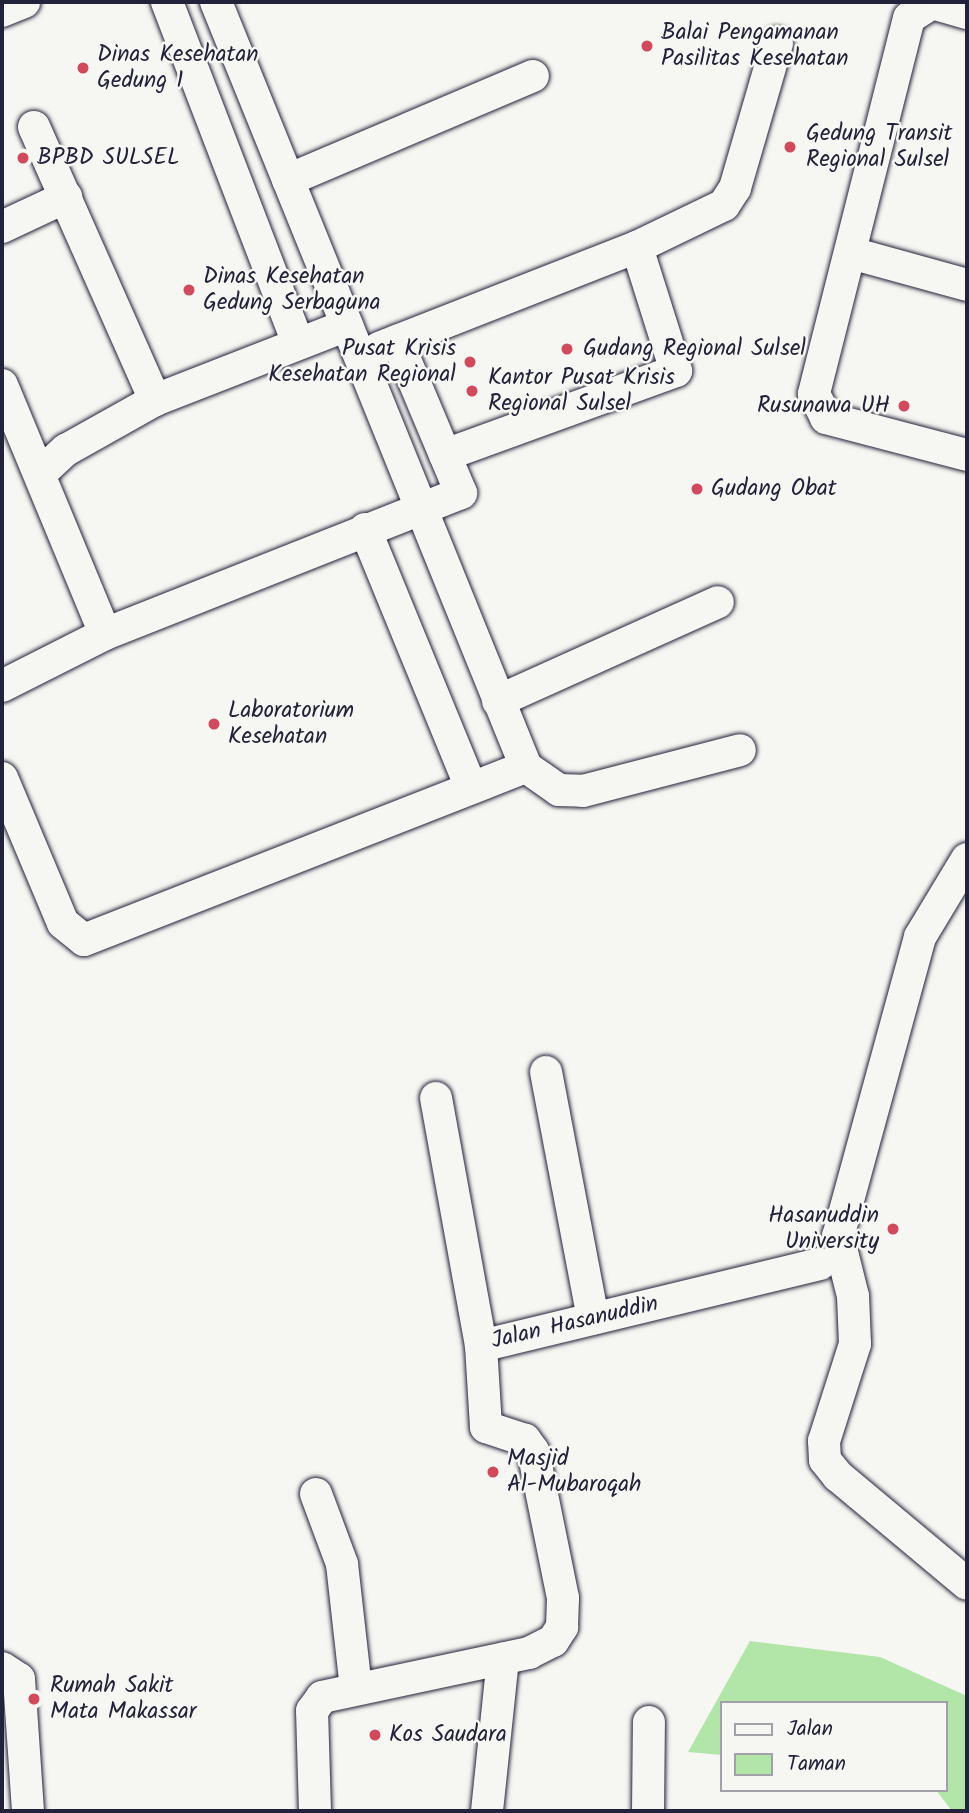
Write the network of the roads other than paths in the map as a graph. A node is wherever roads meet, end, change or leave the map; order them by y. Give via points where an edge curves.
1 (24, 2) edge
2 (166, 2) edge
3 (216, 2) edge
4 (2, 10) edge
5 (967, 13) edge
6 (777, 43) dead end
7 (533, 76) dead end
8 (34, 127) dead end
9 (288, 180) junction
10 (66, 197) junction
11 (2, 227) edge
12 (637, 247) junction
13 (851, 253) junction
14 (966, 280) edge
15 (347, 325) junction
16 (397, 341) junction
17 (298, 343) junction
18 (359, 356) junction
19 (2, 385) edge
20 (155, 400) junction
21 (967, 455) edge
22 (445, 456) junction
23 (42, 472) junction
24 (421, 508) junction
25 (365, 529) junction
26 (718, 602) dead end
27 (105, 634) junction
28 (2, 686) edge
29 (498, 701) junction
30 (740, 750) dead end
31 (526, 767) junction
32 (2, 778) edge
33 (471, 788) junction
34 (967, 859) edge
35 (547, 1072) dead end
36 (436, 1098) dead end
37 (820, 1264) dead end
38 (593, 1319) junction
39 (481, 1346) junction
40 (316, 1494) dead end
41 (967, 1584) edge
42 (503, 1659) junction
43 (2, 1668) edge
44 (356, 1689) junction
45 (649, 1722) dead end
46 (28, 1811) edge
47 (315, 1811) edge
48 (488, 1811) edge
49 (648, 1811) edge

1 - 4 street
2 - 17 street
3 - 9 street
5 - 13 street via 932,3 909,18
6 - 12 street via 735,188 724,205
7 - 9 street
8 - 10 street
9 - 15 street
10 - 11 street
10 - 20 street
12 - 16 street
12 - 22 street via 676,371
13 - 14 street
13 - 21 street via 814,394 818,407 826,418
15 - 17 street
15 - 18 street
16 - 18 street
16 - 22 street
17 - 20 street
18 - 24 street
19 - 23 street
20 - 23 street via 66,450
22 - 24 street via 461,494
23 - 27 street
24 - 25 street
24 - 29 street
25 - 27 street
25 - 33 street
26 - 29 street
27 - 28 street
29 - 31 street
30 - 31 street via 583,791 559,790
31 - 33 street
32 - 33 street via 63,923 85,940
34 - 41 street via 920,937 838,1236 853,1296 855,1344 824,1441 825,1460 838,1476
35 - 38 street
36 - 39 street
37 - 38 street, Jalan Hasanuddin
38 - 39 street, Jalan Hasanuddin
39 - 42 street, Jalan Hasanuddin via 485,1425 531,1447 565,1614 548,1644
40 - 44 street via 342,1564
42 - 44 street, Jalan Hasanuddin
42 - 48 street
43 - 46 street via 19,1679
44 - 47 street, Jalan Hasanuddin via 322,1697 312,1711
45 - 49 street

